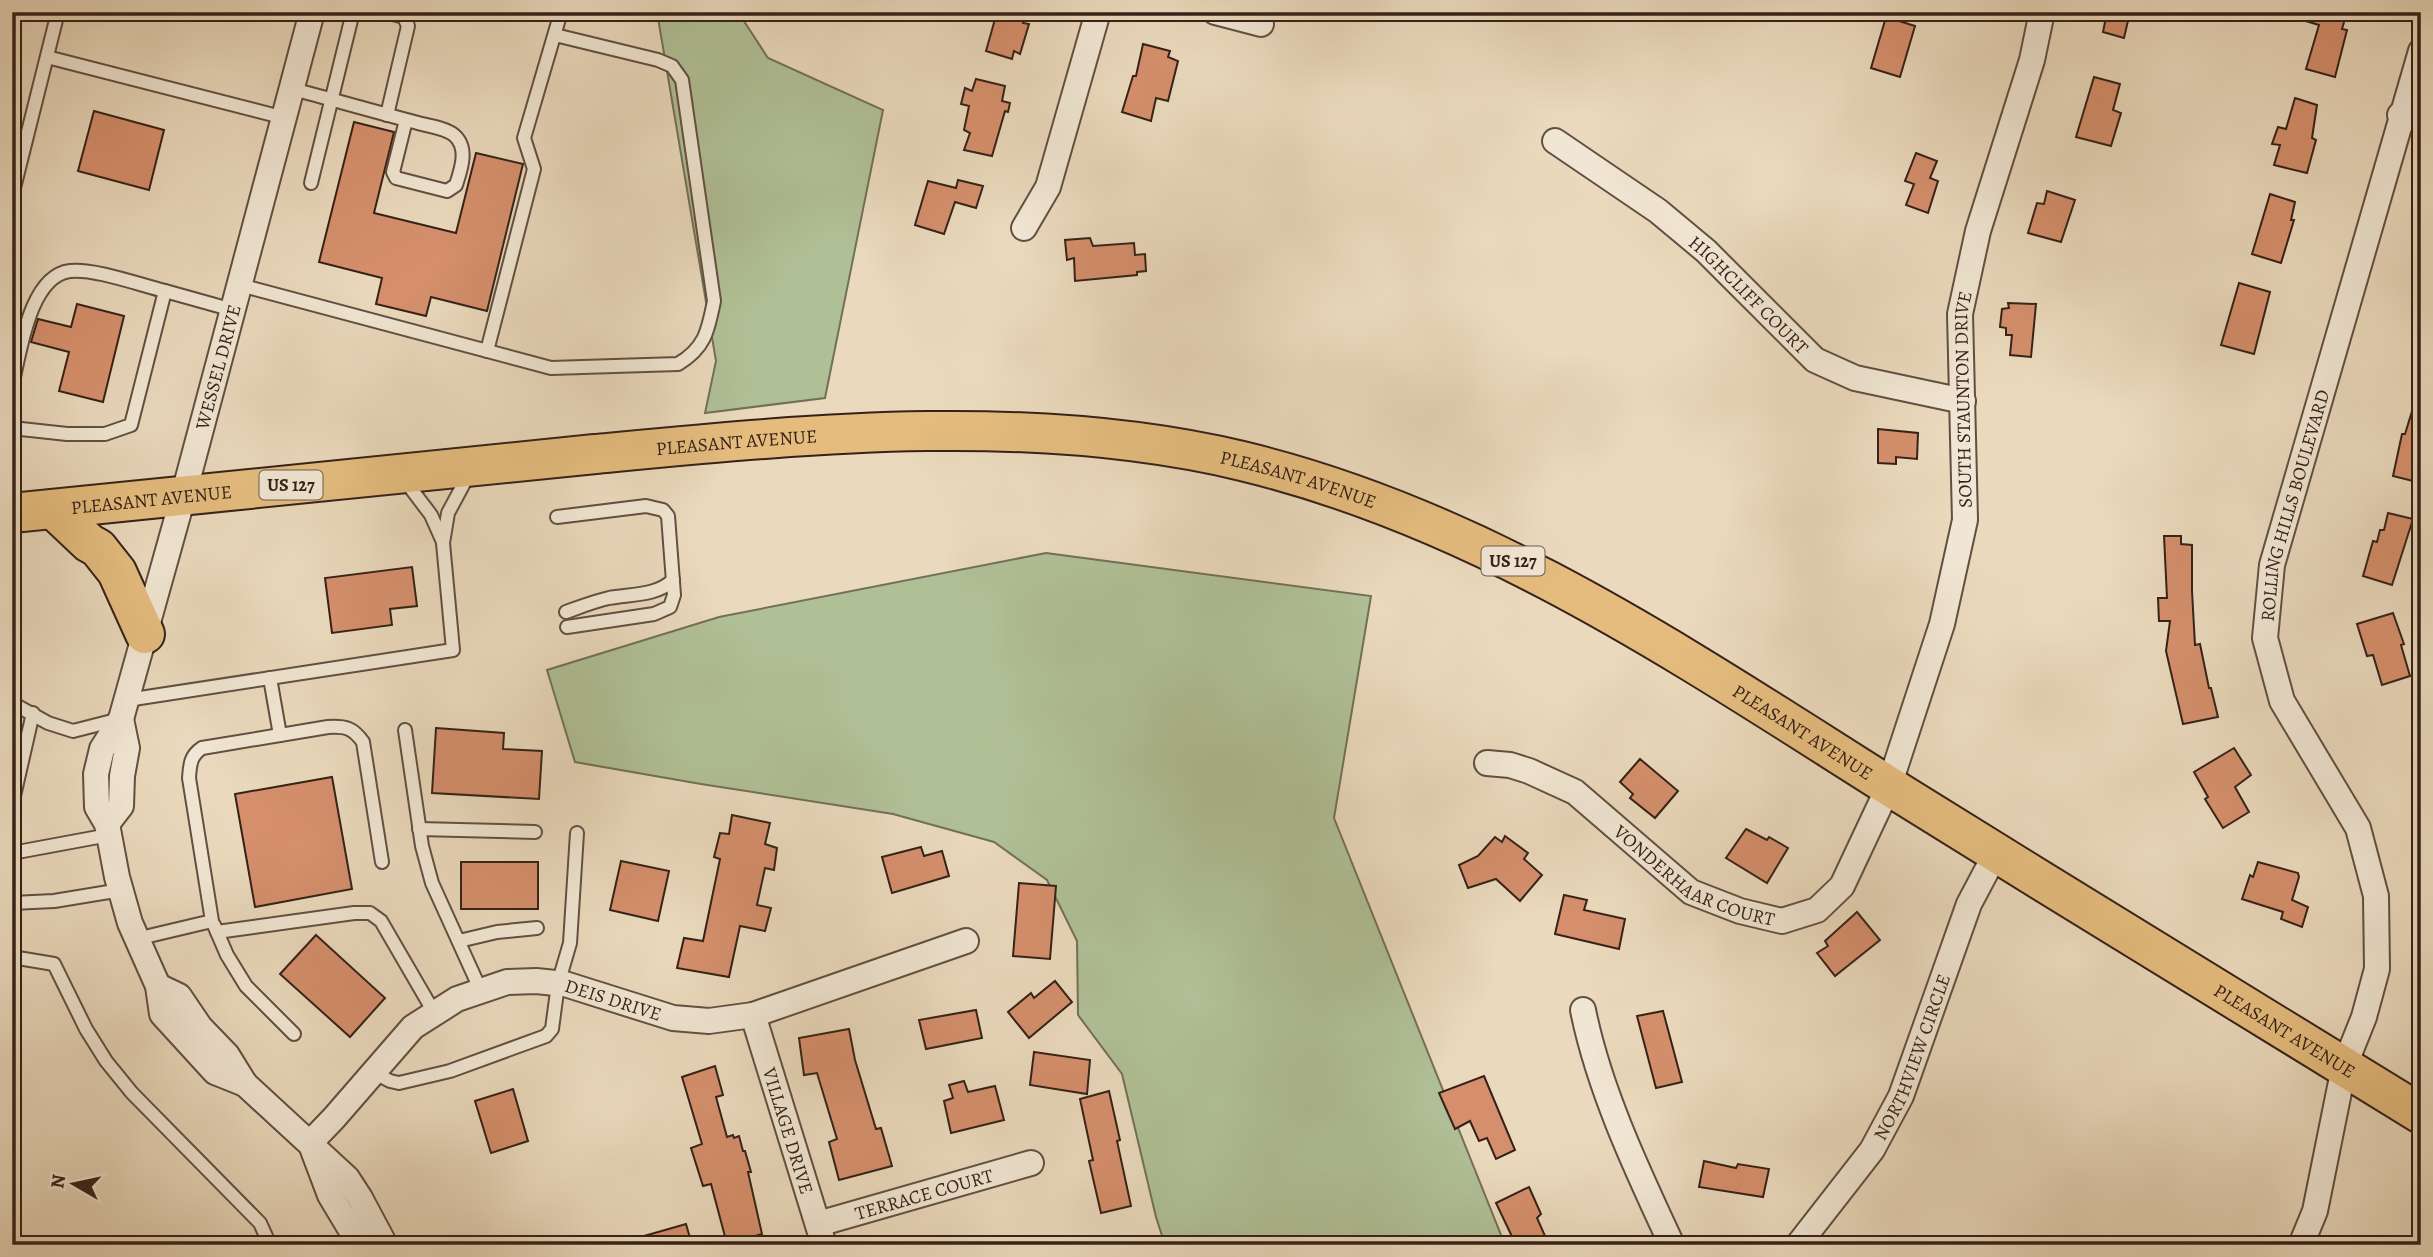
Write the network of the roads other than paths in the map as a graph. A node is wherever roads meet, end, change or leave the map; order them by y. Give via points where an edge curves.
1 (58, 12) edge
2 (312, 12) edge
3 (353, 12) edge
4 (386, 12) edge
5 (561, 12) edge
6 (1098, 12) edge
7 (1215, 12) edge
8 (2042, 12) edge
9 (1261, 24) dead end
10 (555, 35) junction
11 (2421, 51) edge
12 (47, 57) junction
13 (293, 89) junction
14 (331, 99) junction
15 (387, 115) junction
16 (285, 118) junction
17 (2411, 118) edge
18 (406, 120) junction
19 (1555, 141) dead end
20 (310, 183) dead end
21 (12, 196) edge
22 (1024, 228) dead end
23 (240, 285) junction
24 (165, 291) junction
25 (233, 310) junction
26 (487, 351) junction
27 (12, 386) edge
28 (1963, 401) junction
29 (12, 428) edge
30 (473, 466) junction
31 (400, 473) junction
32 (183, 497) junction
33 (53, 509) junction
34 (12, 513) edge
35 (557, 517) dead end
36 (443, 543) junction
37 (673, 580) junction
38 (566, 612) dead end
39 (567, 627) dead end
40 (145, 634) junction
41 (271, 678) junction
42 (12, 703) edge
43 (124, 709) junction
44 (33, 713) junction
45 (405, 730) dead end
46 (280, 735) junction
47 (1487, 763) dead end
48 (1889, 786) junction
49 (12, 805) edge
50 (419, 829) junction
51 (108, 830) junction
52 (535, 832) dead end
53 (577, 832) dead end
54 (12, 853) edge
55 (1996, 853) junction
56 (382, 862) dead end
57 (121, 890) junction
58 (12, 903) edge
59 (214, 927) junction
60 (537, 928) dead end
61 (136, 939) junction
62 (459, 941) junction
63 (966, 941) dead end
64 (12, 957) edge
65 (558, 984) junction
66 (481, 991) junction
67 (1583, 1010) dead end
68 (435, 1014) junction
69 (753, 1015) junction
70 (294, 1034) dead end
71 (2344, 1067) junction
72 (374, 1073) junction
73 (2421, 1114) edge
74 (310, 1143) junction
75 (1031, 1163) dead end
76 (821, 1235) edge
77 (270, 1245) edge
78 (360, 1245) edge
79 (385, 1245) edge
80 (1672, 1245) edge
81 (1798, 1245) edge
82 (2301, 1245) edge

1 - 12 lane
2 - 13 street, WESSEL DRIVE
3 - 14 lane
4 - 15 lane via 404,17 408,26
5 - 10 lane
6 - 22 street via 1048,187
7 - 9 street
8 - 28 street, SOUTH STAUNTON DRIVE via 2032,60 1978,230 1960,314
10 - 26 lane via 524,138 534,169
10 - 26 lane via 658,60 672,66 682,80 715,301 703,342 678,364 551,368
11 - 17 street, ROLLING HILLS BOULEVARD
12 - 16 lane
12 - 21 lane
13 - 14 lane
13 - 16 street, WESSEL DRIVE
14 - 15 lane
14 - 20 lane
15 - 18 lane
16 - 23 street, WESSEL DRIVE
17 - 71 street, ROLLING HILLS BOULEVARD via 2272,565 2265,638 2281,701 2358,828 2376,896 2377,970
18 - 18 lane via 453,133 463,161 456,185 447,191 396,178 393,172
19 - 28 street, HIGHCLIFF COURT via 1697,243 1815,360 1855,378
23 - 25 street, WESSEL DRIVE
23 - 26 lane
24 - 25 lane
24 - 27 lane via 83,271 66,271 47,282 35,301
24 - 29 lane via 131,425 105,434
25 - 32 street, WESSEL DRIVE
28 - 48 street, SOUTH STAUNTON DRIVE via 1965,520 1942,624
30 - 31 main road, PLEASANT AVENUE / US 127
30 - 36 lane via 448,513
30 - 48 main road, PLEASANT AVENUE / US 127 via 730,441 908,431 1035,433 1136,443 1241,461 1402,512 1548,578
31 - 32 main road, PLEASANT AVENUE / US 127
31 - 36 lane via 431,515
32 - 33 main road, PLEASANT AVENUE / US 127
32 - 40 street, WESSEL DRIVE
33 - 34 main road, PLEASANT AVENUE / US 127
33 - 40 main road via 98,548 117,572
35 - 37 lane via 646,506 663,510 668,516
36 - 41 lane via 453,650
37 - 38 lane via 653,592
37 - 39 lane via 670,607 654,614
40 - 43 street, WESSEL DRIVE
41 - 43 lane
41 - 46 lane
42 - 44 lane
43 - 44 lane via 73,731
43 - 51 street, WESSEL DRIVE via 102,749 96,774 97,807
44 - 49 lane
45 - 50 lane
46 - 56 lane via 342,726 354,730 363,742
46 - 59 lane via 202,748 190,764
47 - 48 street, VONDERHAAR COURT via 1529,771 1575,792 1691,892 1782,921 1817,910 1842,886
48 - 55 main road, PLEASANT AVENUE / US 127
50 - 52 lane
50 - 62 lane via 432,883
51 - 54 lane
51 - 57 street, WESSEL DRIVE
53 - 65 lane via 570,943
55 - 71 main road, PLEASANT AVENUE / US 127
55 - 81 street, NORTHVIEW CIRCLE via 1969,904 1901,1096 1872,1150
57 - 58 lane
57 - 61 street, WESSEL DRIVE
59 - 61 lane
59 - 68 lane via 369,913 381,921
59 - 70 lane via 246,986
60 - 62 lane
61 - 74 street, WESSEL DRIVE via 158,986 162,1014 215,1072 244,1084
62 - 66 lane
63 - 69 street, DEIS DRIVE
64 - 77 lane via 54,964 106,1061 260,1223
65 - 66 street, DEIS DRIVE via 507,982
65 - 69 street, DEIS DRIVE via 674,1018 709,1021
65 - 72 lane via 552,1029 546,1036 450,1071 399,1083
66 - 68 street, DEIS DRIVE via 457,999
67 - 80 street via 1595,1058
68 - 72 street, DEIS DRIVE via 413,1027
69 - 76 street, VILLAGE DRIVE
71 - 73 main road, PLEASANT AVENUE / US 127
71 - 82 street, ROLLING HILLS BOULEVARD via 2315,1211
72 - 74 street, DEIS DRIVE
74 - 78 street, WESSEL DRIVE via 330,1195
74 - 79 street, WESSEL DRIVE via 347,1178
75 - 76 street, TERRACE COURT

